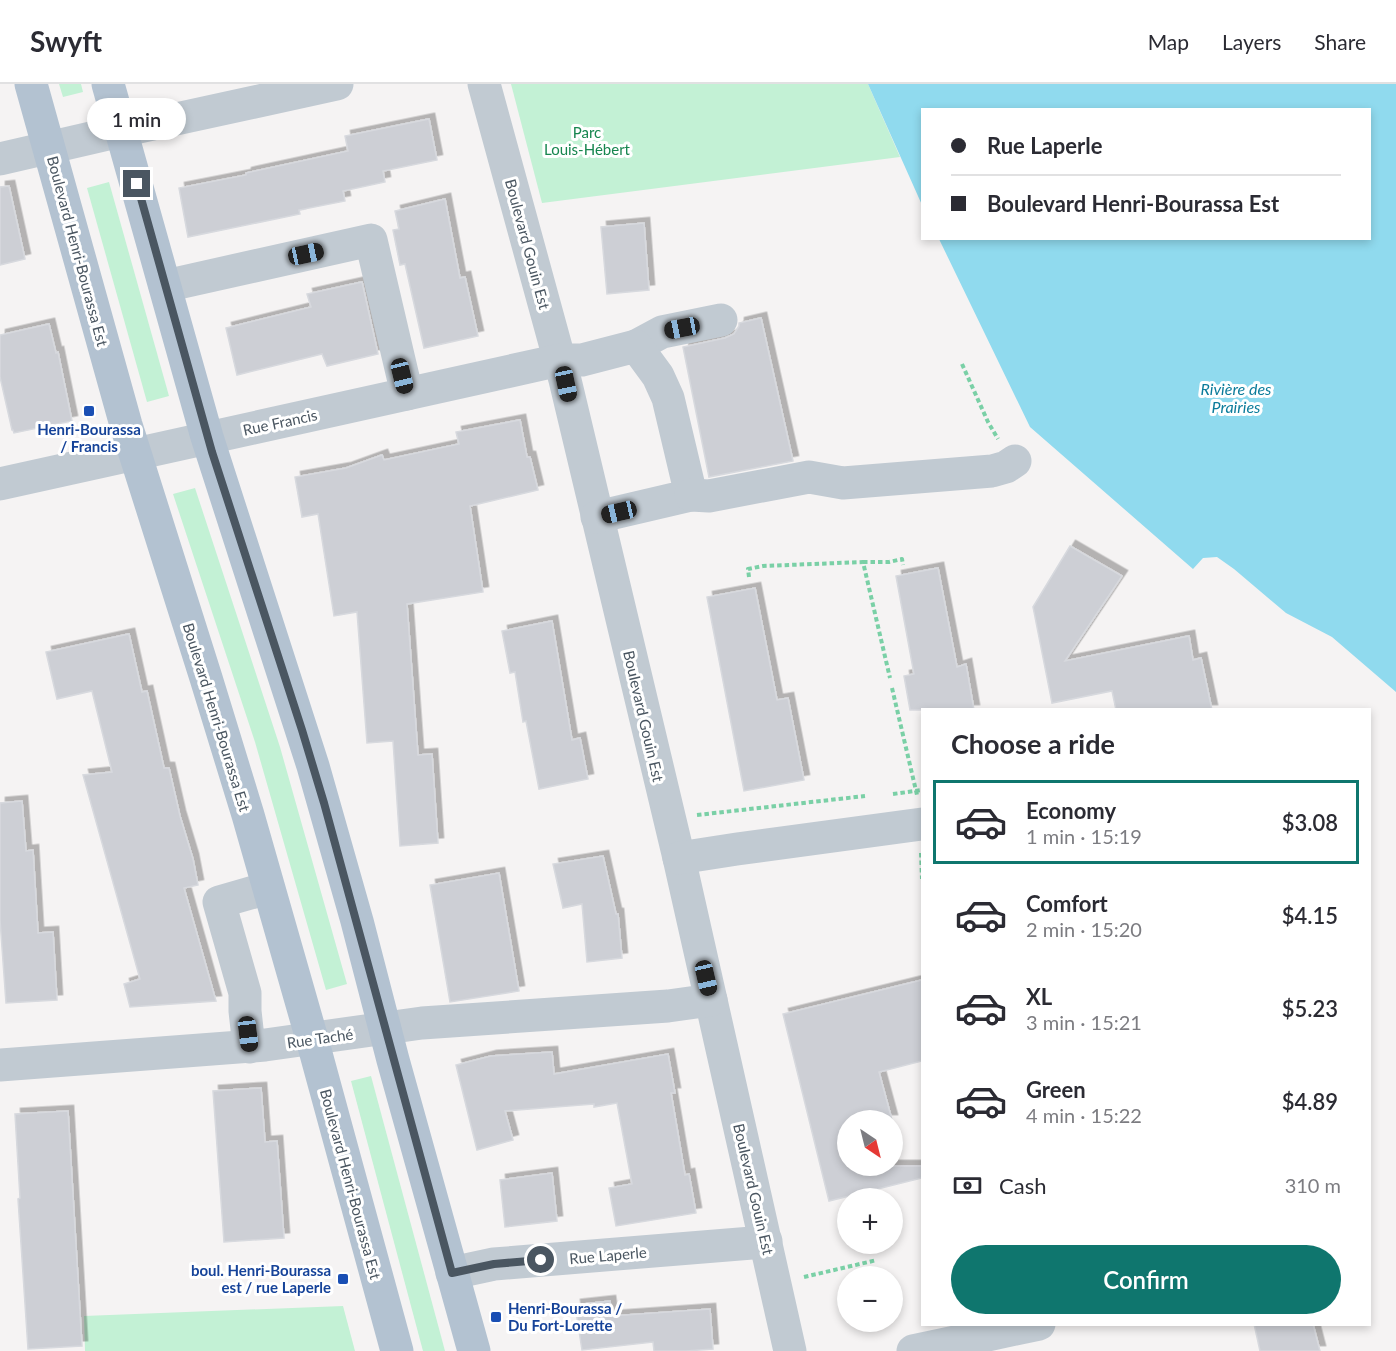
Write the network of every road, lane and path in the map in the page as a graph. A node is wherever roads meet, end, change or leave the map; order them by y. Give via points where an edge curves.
1 (32, 84) edge
2 (108, 84) edge
3 (337, 84) edge
4 (483, 84) edge
5 (121, 130) junction
6 (50, 147) junction
7 (0, 159) edge
8 (165, 286) junction
9 (721, 320) dead end
10 (636, 346) junction
11 (560, 360) junction
12 (962, 364) dead end
13 (407, 394) junction
14 (207, 437) junction
15 (134, 454) junction
16 (1015, 461) joint
17 (0, 484) edge
18 (691, 495) junction
19 (597, 517) junction
20 (863, 561) junction
21 (903, 564) dead end
22 (749, 577) dead end
23 (890, 678) dead end
24 (892, 688) dead end
25 (921, 790) edge
26 (916, 791) junction
27 (893, 794) dead end
28 (865, 796) dead end
29 (690, 816) dead end
30 (920, 824) edge
31 (921, 852) edge
32 (679, 858) junction
33 (268, 888) junction
34 (711, 1000) junction
35 (385, 1028) junction
36 (312, 1039) junction
37 (249, 1047) junction
38 (0, 1065) edge
39 (766, 1241) junction
40 (877, 1260) dead end
41 (452, 1273) junction
42 (797, 1279) dead end
43 (1030, 1326) edge
44 (397, 1351) edge
45 (474, 1351) edge
46 (790, 1351) edge
47 (913, 1351) edge

1 - 6 main road, Boulevard Henri-Bourassa Est
2 - 5 main road
3 - 5 street
4 - 11 street, Boulevard Gouin Est
5 - 6 street
5 - 8 main road
6 - 7 street
6 - 15 main road, Boulevard Henri-Bourassa Est
8 - 13 street via 371,240
8 - 14 main road
9 - 10 street, Rue Francis via 662,332
10 - 11 street, Rue Francis via 582,360
10 - 18 street via 658,376 668,398
11 - 13 street, Rue Francis
11 - 19 street, Boulevard Gouin Est
12 - 16 path via 988,422
13 - 14 street, Rue Francis
14 - 15 street, Rue Francis
14 - 35 main road via 313,766
15 - 17 street, Rue Francis
15 - 33 main road, Boulevard Henri-Bourassa Est
16 - 18 street via 992,471 843,483 809,477 710,496
18 - 19 street
19 - 32 street, Boulevard Gouin Est
20 - 21 path via 902,559
20 - 22 path via 748,568
20 - 23 path
24 - 26 path
25 - 26 path
26 - 27 path
26 - 30 path
28 - 29 path
30 - 31 path
30 - 32 street
32 - 34 street, Boulevard Gouin Est
33 - 36 main road, Boulevard Henri-Bourassa Est
33 - 37 street via 219,902 245,993
34 - 35 street, Rue Taché
34 - 39 street, Boulevard Gouin Est
35 - 36 street, Rue Taché
35 - 41 main road
36 - 37 street, Rue Taché
36 - 44 main road, Boulevard Henri-Bourassa Est
37 - 38 street, Rue Taché
39 - 41 street, Rue Laperle via 494,1264
39 - 46 street, Boulevard Gouin Est
40 - 42 path
41 - 45 main road
43 - 47 street

